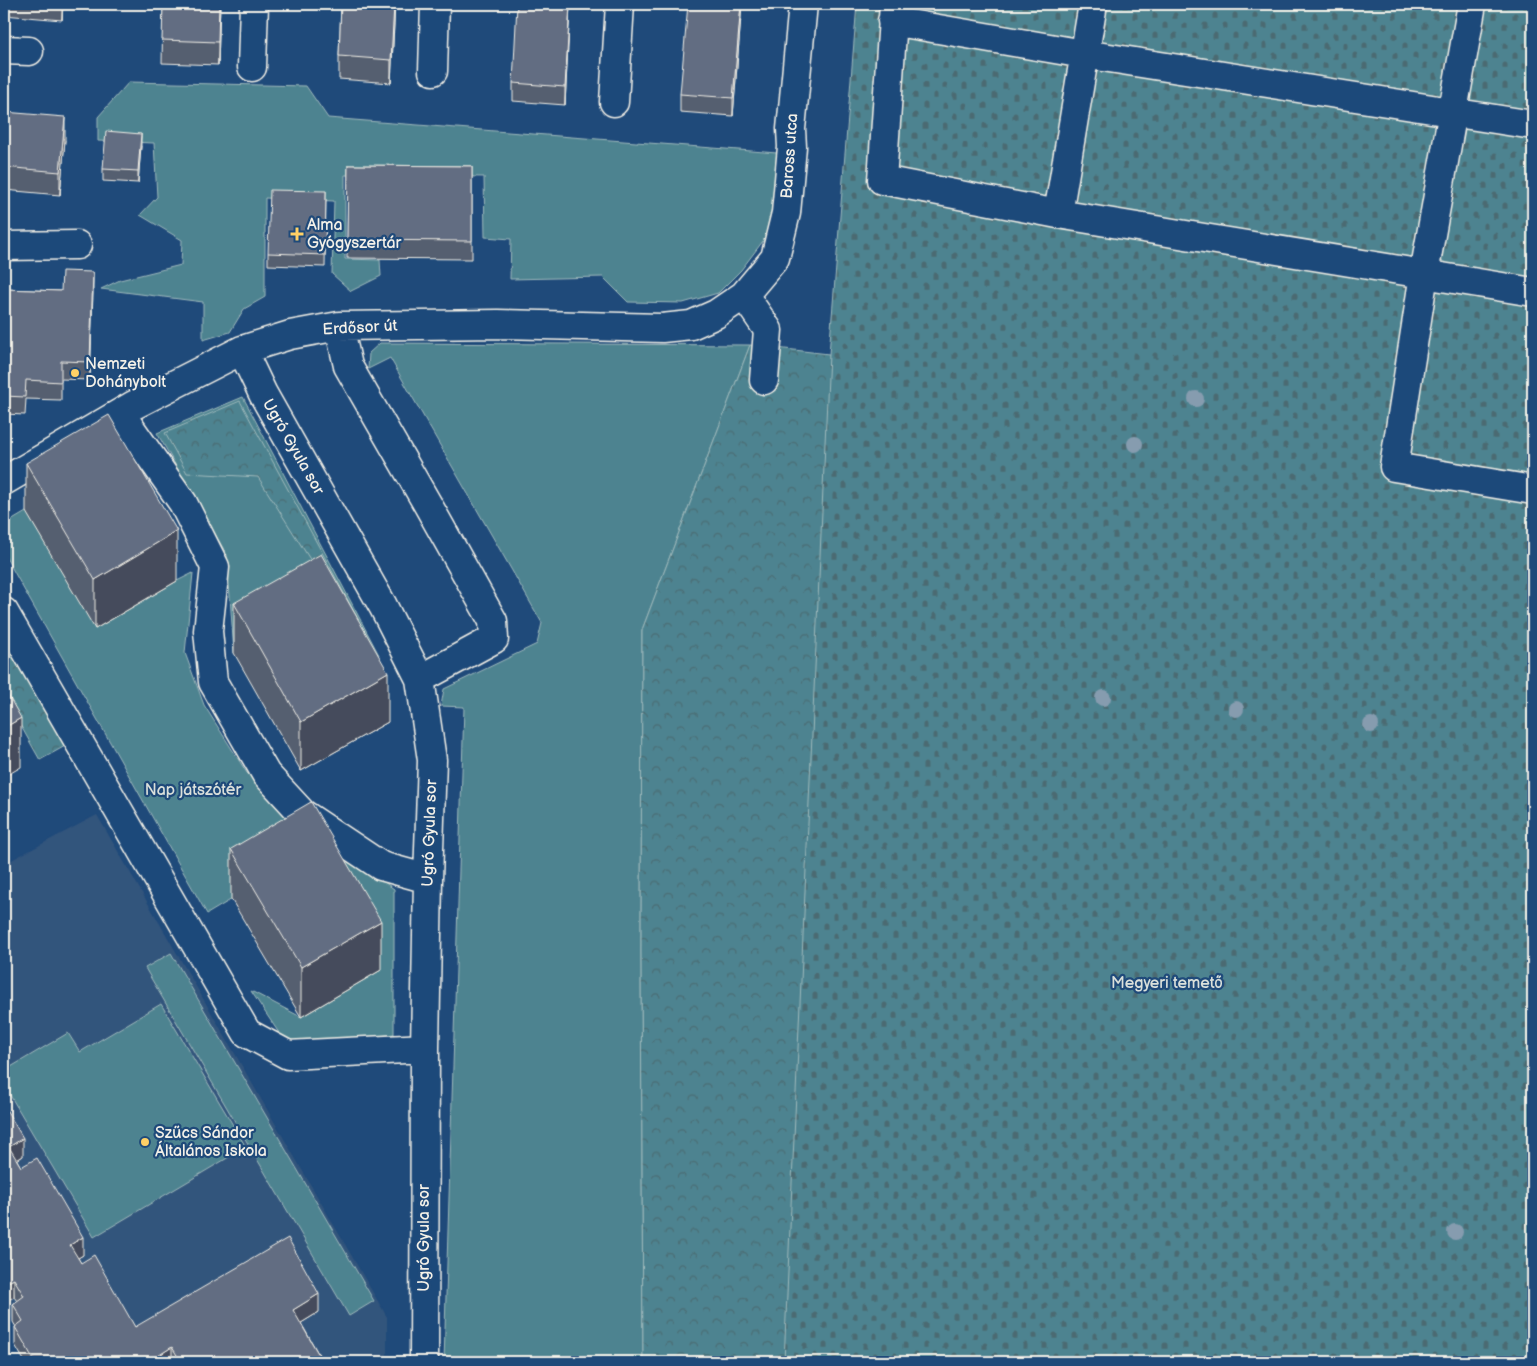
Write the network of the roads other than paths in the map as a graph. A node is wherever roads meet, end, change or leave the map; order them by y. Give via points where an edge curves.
1 (254, 4) edge
2 (436, 4) edge
3 (620, 4) edge
4 (803, 4) edge
5 (1093, 4) edge
6 (1472, 4) edge
7 (893, 12) edge
8 (1084, 54) junction
9 (252, 67) dead end
10 (434, 71) dead end
11 (614, 102) dead end
12 (1454, 112) junction
13 (1533, 125) edge
14 (1058, 214) junction
15 (77, 245) dead end
16 (4, 246) edge
17 (1424, 274) junction
18 (1533, 292) edge
19 (744, 295) junction
20 (339, 326) junction
21 (242, 350) junction
22 (764, 380) dead end
23 (120, 413) junction
24 (4, 481) edge
25 (1533, 490) edge
26 (4, 612) edge
27 (420, 679) junction
28 (428, 879) junction
29 (425, 1048) junction
30 (424, 1362) edge

1 - 9 street
2 - 10 street
3 - 11 street
4 - 19 street, Baross utca via 786,213 775,258
5 - 8 street
6 - 12 street
7 - 8 street
7 - 14 street via 882,180
8 - 12 street
8 - 14 street
12 - 13 street
12 - 17 street
14 - 17 street
15 - 16 street
17 - 18 street
17 - 25 street via 1394,467
19 - 20 street, Erdősor út via 716,314 691,325 662,328 498,324
19 - 22 street via 768,330
20 - 21 street, Erdősor út via 290,335
20 - 27 street via 348,366 493,621 494,640
21 - 23 street, Erdősor út
21 - 27 street, Ugró Gyula sor
23 - 24 street, Erdősor út
23 - 28 street via 183,503 215,567 208,631 213,682 266,774 303,814 381,866
26 - 29 street via 247,1033 288,1055
27 - 28 street, Ugró Gyula sor via 432,760
28 - 29 street, Ugró Gyula sor
29 - 30 street, Ugró Gyula sor

